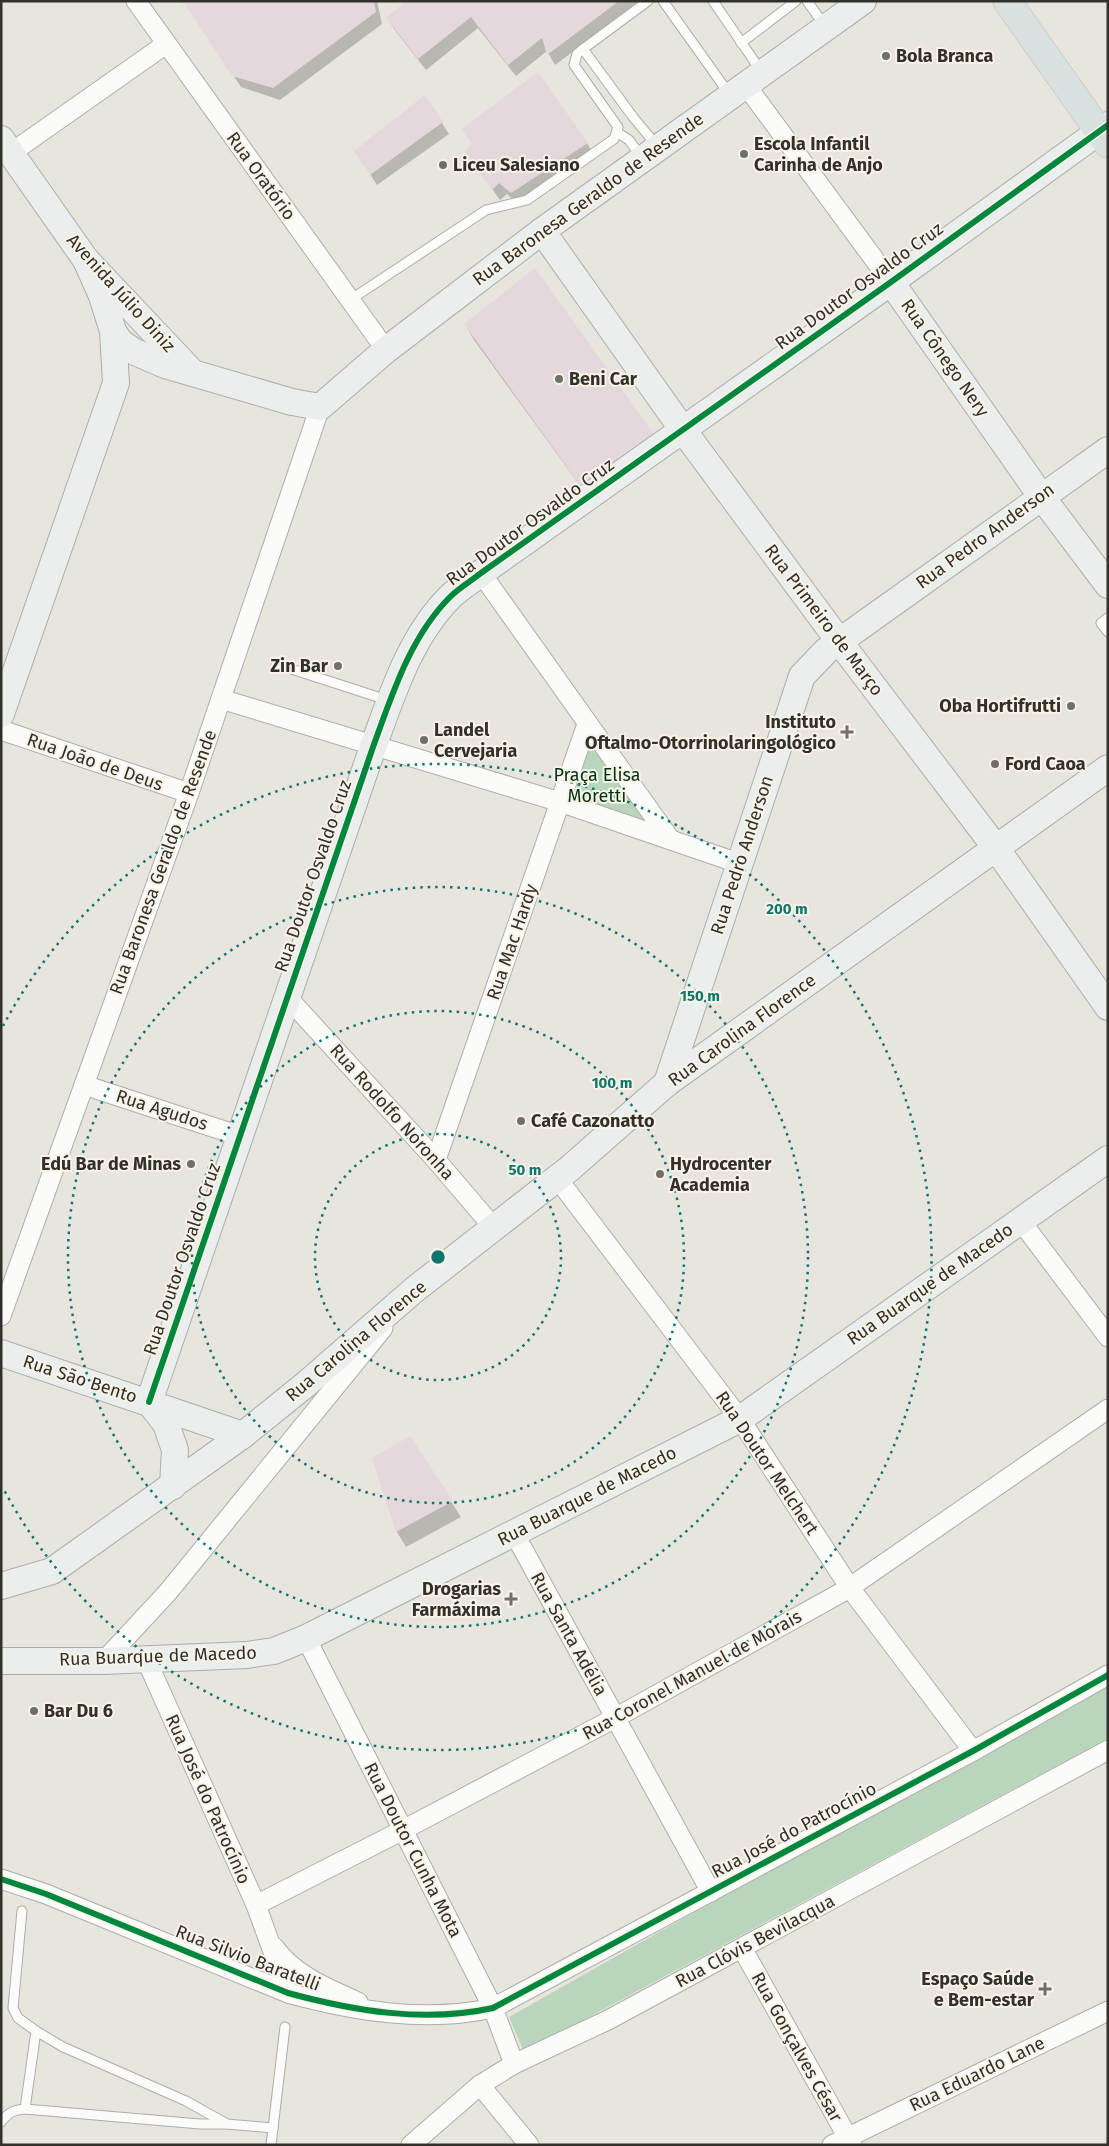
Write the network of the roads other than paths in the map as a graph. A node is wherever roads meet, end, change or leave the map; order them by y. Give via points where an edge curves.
1 (136, 1) edge
2 (648, 1) edge
3 (663, 1) edge
4 (713, 1) edge
5 (796, 1) edge
6 (807, 1) edge
7 (863, 1) edge
8 (1007, 1) edge
9 (826, 28) junction
10 (741, 43) junction
11 (166, 44) junction
12 (584, 49) junction
13 (746, 84) junction
14 (618, 133) junction
15 (1105, 134) edge
16 (6, 146) edge
17 (650, 152) junction
18 (542, 231) junction
19 (86, 260) junction
20 (892, 282) junction
21 (350, 300) junction
22 (113, 331) junction
23 (386, 350) junction
24 (165, 365) junction
25 (192, 372) junction
26 (116, 383) junction
27 (320, 407) junction
28 (683, 430) junction
29 (1105, 456) edge
30 (1041, 496) junction
31 (480, 573) junction
32 (1108, 586) edge
33 (1108, 618) edge
34 (1108, 632) edge
35 (838, 641) junction
36 (276, 664) dead end
37 (221, 699) junction
38 (390, 701) junction
39 (1, 714) edge
40 (587, 724) junction
41 (1, 730) edge
42 (373, 747) junction
43 (1108, 768) edge
44 (189, 794) junction
45 (560, 802) junction
46 (670, 839) junction
47 (996, 848) junction
48 (738, 863) junction
49 (288, 998) junction
50 (1108, 1007) edge
51 (667, 1083) junction
52 (84, 1084) junction
53 (240, 1136) junction
54 (1108, 1159) edge
55 (436, 1160) junction
56 (557, 1178) junction
57 (1020, 1220) junction
58 (494, 1228) junction
59 (414, 1290) junction
60 (1, 1316) edge
61 (1108, 1337) edge
62 (1, 1354) edge
63 (149, 1402) junction
64 (1108, 1410) edge
65 (740, 1419) junction
66 (243, 1435) junction
67 (173, 1486) junction
68 (514, 1533) junction
69 (1, 1586) edge
70 (850, 1588) junction
71 (306, 1638) junction
72 (146, 1659) junction
73 (1, 1661) edge
74 (104, 1661) junction
75 (1108, 1675) edge
76 (615, 1718) junction
77 (1108, 1750) edge
78 (973, 1751) junction
79 (403, 1830) junction
80 (1, 1880) edge
81 (711, 1892) junction
82 (256, 1905) junction
83 (22, 1911) dead end
84 (269, 1940) junction
85 (742, 1948) junction
86 (288, 1993) junction
87 (493, 2008) junction
88 (1108, 2011) edge
89 (385, 2013) junction
90 (286, 2027) dead end
91 (36, 2032) junction
92 (514, 2064) junction
93 (480, 2085) junction
94 (25, 2109) junction
95 (1, 2122) edge
96 (227, 2124) junction
97 (273, 2128) junction
98 (844, 2142) edge
99 (271, 2145) edge
100 (412, 2145) edge
101 (529, 2145) edge

1 - 11 street, Rua Oratório
2 - 12 lane
3 - 13 lane via 674,19
4 - 10 lane
5 - 10 lane
6 - 9 lane
7 - 9 main road, Rua Baronesa Geraldo de Resende
8 - 15 main road
9 - 13 main road, Rua Baronesa Geraldo de Resende
10 - 13 lane
11 - 16 street
11 - 21 street, Rua Oratório
12 - 14 lane via 577,54 574,65 618,128
12 - 17 lane via 634,118
13 - 17 main road, Rua Baronesa Geraldo de Resende
13 - 20 street, Rua Cônego Nery
14 - 17 lane
14 - 21 lane via 526,200 486,210
15 - 20 main road, Rua Doutor Osvaldo Cruz
16 - 19 main road, Avenida Júlio Diniz
17 - 18 main road, Rua Baronesa Geraldo de Resende
18 - 23 main road, Rua Baronesa Geraldo de Resende
18 - 28 main road, Rua Primeiro de Março
19 - 22 main road
19 - 25 main road, Avenida Júlio Diniz
20 - 28 main road, Rua Doutor Osvaldo Cruz
20 - 30 main road, Rua Cônego Nery
21 - 23 street, Rua Oratório
22 - 24 main road via 120,342 135,352
22 - 26 main road
23 - 27 main road, Rua Baronesa Geraldo de Resende
24 - 25 main road
24 - 26 main road via 139,367
25 - 27 main road via 292,402
26 - 39 main road
27 - 37 street, Rua Baronesa Geraldo de Resende
28 - 31 main road, Rua Doutor Osvaldo Cruz
28 - 35 main road, Rua Primeiro de Março
29 - 30 main road, Rua Pedro Anderson
30 - 32 main road, Rua Cônego Nery
30 - 35 main road, Rua Pedro Anderson
31 - 38 main road, Rua Doutor Osvaldo Cruz via 450,597 428,624 401,672
31 - 40 street
33 - 34 lane via 1101,623
35 - 47 main road, Rua Primeiro de Março
35 - 48 main road, Rua Pedro Anderson via 802,676
36 - 38 lane
37 - 42 street
37 - 44 street, Rua Baronesa Geraldo de Resende
38 - 42 main road, Rua Doutor Osvaldo Cruz
40 - 45 street, Rua Mac Hardy
40 - 46 street
41 - 44 street, Rua João de Deus
42 - 45 street
42 - 49 main road, Rua Doutor Osvaldo Cruz
43 - 47 main road, Rua Carolina Florence
44 - 52 street, Rua Baronesa Geraldo de Resende
45 - 46 street
45 - 55 street, Rua Mac Hardy
46 - 48 street
47 - 50 main road, Rua Primeiro de Março
47 - 51 main road, Rua Carolina Florence
48 - 51 main road, Rua Pedro Anderson
49 - 53 main road, Rua Doutor Osvaldo Cruz
49 - 55 street, Rua Rodolfo Noronha
51 - 56 main road, Rua Carolina Florence
52 - 53 street, Rua Agudos
52 - 60 street, Rua Baronesa Geraldo de Resende
53 - 63 main road, Rua Doutor Osvaldo Cruz
54 - 57 main road, Rua Buarque de Macedo
55 - 58 street, Rua Rodolfo Noronha
56 - 58 main road, Rua Carolina Florence
56 - 65 street, Rua Doutor Melchert
57 - 61 street
57 - 65 main road, Rua Buarque de Macedo
58 - 59 main road, Rua Carolina Florence
59 - 66 main road, Rua Carolina Florence
59 - 74 street via 168,1592
62 - 63 main road, Rua São Bento
63 - 66 main road, Rua São Bento
63 - 67 main road via 166,1424 175,1450
64 - 70 street, Rua Coronel Manuel de Morais
65 - 68 main road, Rua Buarque de Macedo
65 - 70 street, Rua Doutor Melchert
66 - 67 main road, Rua Carolina Florence
67 - 69 main road, Rua Carolina Florence via 52,1571
68 - 71 main road, Rua Buarque de Macedo
68 - 76 street, Rua Santa Adélia
70 - 76 street, Rua Coronel Manuel de Morais
70 - 78 street, Rua Doutor Melchert
71 - 72 main road, Rua Buarque de Macedo via 274,1651
71 - 79 street, Rua Doutor Cunha Mota
72 - 74 main road, Rua Buarque de Macedo
72 - 82 street, Rua José do Patrocínio
73 - 74 main road, Rua Buarque de Macedo
75 - 78 street, Rua José do Patrocínio
76 - 79 street, Rua Coronel Manuel de Morais
76 - 81 street, Rua Santa Adélia
77 - 85 street, Rua Clóvis Bevilacqua
78 - 81 street, Rua José do Patrocínio
79 - 82 street, Rua Coronel Manuel de Morais
79 - 87 street, Rua Doutor Cunha Mota
80 - 86 street, Rua Silvio Baratelli via 46,1894
81 - 87 street, Rua José do Patrocínio
82 - 84 street, Rua José do Patrocínio
83 - 91 lane via 13,2008 18,2018
84 - 86 street, Rua José do Patrocínio
84 - 89 street, Rua José do Patrocínio via 281,1956 311,1981
85 - 92 street, Rua Clóvis Bevilacqua via 608,2020
85 - 98 street, Rua Gonçalves César
86 - 89 street, Rua Silvio Baratelli via 328,2004
87 - 89 street, Rua Silvio Baratelli via 464,2014
87 - 92 street, Rua Doutor Cunha Mota
88 - 98 street, Rua Eduardo Lane
90 - 97 lane
91 - 94 lane
91 - 96 lane via 186,2101
92 - 93 street, Rua Clóvis Bevilacqua
93 - 100 street, Rua Clóvis Bevilacqua
93 - 101 street
94 - 95 lane via 15,2110
94 - 96 lane
96 - 97 lane
97 - 99 lane

